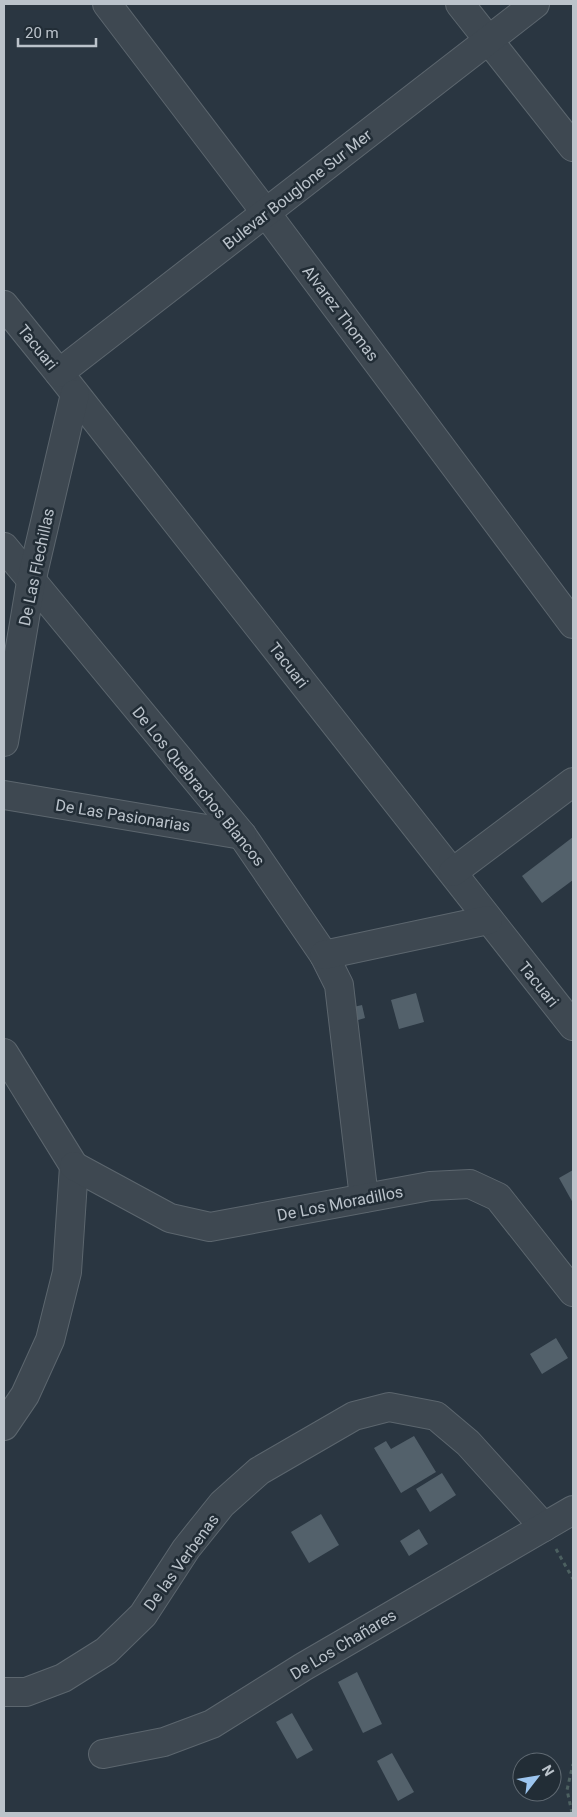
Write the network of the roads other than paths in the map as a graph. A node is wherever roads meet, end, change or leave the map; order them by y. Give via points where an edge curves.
1 (107, 4) edge
2 (460, 4) edge
3 (535, 4) edge
4 (488, 40) junction
5 (573, 148) edge
6 (266, 213) junction
7 (4, 305) edge
8 (67, 384) junction
9 (4, 547) edge
10 (31, 582) junction
11 (573, 624) edge
12 (4, 742) edge
13 (573, 782) edge
14 (4, 795) edge
15 (242, 835) junction
16 (453, 872) junction
17 (488, 920) junction
18 (324, 955) junction
19 (573, 1026) edge
20 (4, 1052) edge
21 (74, 1166) junction
22 (364, 1198) junction
23 (573, 1292) edge
24 (4, 1426) edge
25 (573, 1510) edge
26 (544, 1527) junction
27 (4, 1692) edge
28 (103, 1754) dead end

1 - 6 street, Alvarez Thomas
2 - 4 street
3 - 4 street, Bulevar Bouglone Sur Mer
4 - 5 street
4 - 6 street, Bulevar Bouglone Sur Mer
6 - 8 street, Bulevar Bouglone Sur Mer
6 - 11 street, Alvarez Thomas
7 - 8 street, Tacuari
8 - 10 street, De Las Flechillas
8 - 16 street, Tacuari
9 - 10 street, De Los Quebrachos Blancos
10 - 12 street, De Las Flechillas
10 - 15 street, De Los Quebrachos Blancos
13 - 16 street
14 - 15 street, De Las Pasionarias
15 - 18 street, De Los Quebrachos Blancos
16 - 17 street, Tacuari
17 - 18 street
17 - 19 street, Tacuari
18 - 22 street, De Los Quebrachos Blancos via 339,985
20 - 21 street
21 - 22 street, De Los Moradillos via 170,1218 210,1227
21 - 24 street via 67,1272 50,1340 26,1395
22 - 23 street, De Los Moradillos via 430,1186 470,1184 498,1197
25 - 26 street, De Los Chañares
26 - 27 street, De las Verbenas via 468,1443 436,1416 390,1407 354,1416 259,1471 222,1504 186,1549 143,1614 106,1651 63,1678 26,1692
26 - 28 street, De Los Chañares via 212,1724 164,1742

